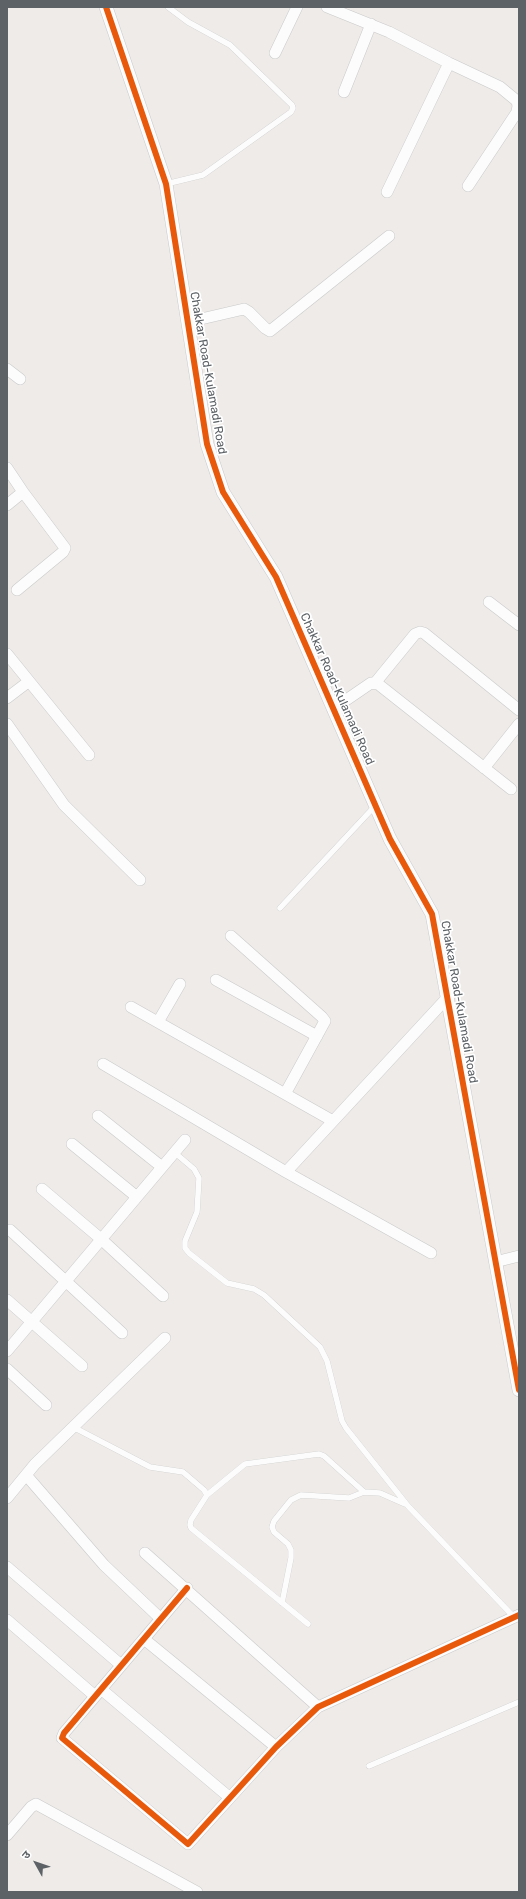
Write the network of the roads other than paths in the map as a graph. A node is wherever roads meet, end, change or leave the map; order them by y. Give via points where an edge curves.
1 (106, 7) edge
2 (168, 7) edge
3 (297, 7) edge
4 (327, 7) edge
5 (371, 24) junction
6 (276, 53) dead end
7 (449, 63) junction
8 (344, 92) dead end
9 (166, 184) junction
10 (468, 186) dead end
11 (387, 192) dead end
12 (389, 236) dead end
13 (188, 322) junction
14 (7, 369) edge
15 (20, 379) dead end
16 (7, 468) edge
17 (23, 492) junction
18 (7, 505) edge
19 (17, 590) dead end
20 (489, 602) dead end
21 (519, 625) edge
22 (7, 654) edge
23 (28, 682) junction
24 (375, 683) junction
25 (7, 698) edge
26 (333, 708) junction
27 (519, 710) edge
28 (7, 724) edge
29 (519, 724) edge
30 (89, 756) dead end
31 (484, 768) junction
32 (511, 789) dead end
33 (375, 805) junction
34 (140, 880) dead end
35 (280, 908) dead end
36 (231, 936) dead end
37 (216, 980) dead end
38 (180, 984) dead end
39 (447, 998) junction
40 (131, 1007) dead end
41 (158, 1022) junction
42 (317, 1036) junction
43 (103, 1064) dead end
44 (285, 1094) junction
45 (98, 1116) dead end
46 (333, 1121) junction
47 (185, 1140) dead end
48 (72, 1144) dead end
49 (174, 1152) junction
50 (162, 1167) junction
51 (286, 1172) junction
52 (42, 1189) dead end
53 (136, 1197) junction
54 (10, 1230) dead end
55 (102, 1239) junction
56 (431, 1253) dead end
57 (519, 1256) edge
58 (495, 1262) junction
59 (66, 1281) junction
60 (163, 1296) dead end
61 (7, 1300) edge
62 (32, 1322) junction
63 (122, 1333) dead end
64 (164, 1338) dead end
65 (7, 1351) edge
66 (82, 1366) dead end
67 (7, 1369) edge
68 (519, 1390) edge
69 (46, 1405) dead end
70 (72, 1427) junction
71 (26, 1475) junction
72 (364, 1492) junction
73 (207, 1495) junction
74 (7, 1498) edge
75 (408, 1506) junction
76 (145, 1553) dead end
77 (7, 1567) edge
78 (186, 1588) junction
79 (282, 1603) junction
80 (517, 1616) edge
81 (160, 1619) junction
82 (7, 1620) edge
83 (308, 1624) dead end
84 (144, 1639) junction
85 (121, 1665) junction
86 (98, 1693) junction
87 (519, 1702) edge
88 (318, 1707) junction
89 (276, 1747) junction
90 (369, 1766) dead end
91 (229, 1797) junction
92 (7, 1836) edge
93 (197, 1892) edge

1 - 9 street, Chakkar Road-Kulamadi Road
2 - 9 lane via 188,22 230,46 293,108 291,112 203,175
3 - 6 street
4 - 5 street
5 - 7 street
5 - 8 street
7 - 10 street via 500,86 517,101 518,106 517,112
7 - 11 street
9 - 13 street, Chakkar Road-Kulamadi Road
12 - 13 street via 270,331 244,309
13 - 26 street, Chakkar Road-Kulamadi Road via 207,444 223,492 276,577
14 - 15 street
16 - 17 street
17 - 18 street
17 - 19 street via 65,548
20 - 21 street
22 - 23 street
23 - 25 street
23 - 30 street
24 - 26 street via 371,683
24 - 27 street via 416,634 424,632
24 - 31 street
26 - 33 street, Chakkar Road-Kulamadi Road
28 - 34 street via 64,805
29 - 31 street
31 - 32 street
33 - 35 lane
33 - 39 street, Chakkar Road-Kulamadi Road via 390,839 432,914
36 - 42 street via 322,1017 324,1021
37 - 42 street
38 - 41 street
39 - 46 street
39 - 58 street, Chakkar Road-Kulamadi Road
40 - 41 street
41 - 44 street
42 - 44 street
43 - 51 street
44 - 46 street
45 - 50 street
46 - 51 street
47 - 49 street
48 - 53 street
49 - 50 street
49 - 75 lane via 194,1169 199,1178 197,1212 185,1241 185,1248 227,1283 254,1289 264,1295 320,1347 327,1361 342,1421
50 - 53 street
51 - 56 street
52 - 55 street
53 - 55 street
54 - 59 street
55 - 59 street
55 - 60 street
57 - 58 street
58 - 68 street, Chakkar Road-Kulamadi Road
59 - 62 street
59 - 63 street
61 - 62 street
62 - 65 street
62 - 66 street
64 - 70 street
67 - 69 street
70 - 71 street
70 - 73 lane via 150,1467 183,1472
71 - 74 street
71 - 81 street via 104,1565
72 - 73 lane via 319,1454 246,1464
72 - 75 lane via 383,1493
72 - 79 lane via 352,1497 302,1495 291,1500 274,1521 274,1532 291,1550
73 - 79 lane via 191,1520 191,1528
75 - 80 lane
76 - 78 street
77 - 85 street
78 - 81 street
78 - 88 street
79 - 83 lane
80 - 88 street
81 - 84 street
82 - 86 street
84 - 85 street
84 - 89 street
85 - 86 street
86 - 91 street
86 - 91 street via 62,1738 184,1843 191,1842
87 - 90 lane
88 - 89 street
89 - 91 street
92 - 93 street via 36,1804

